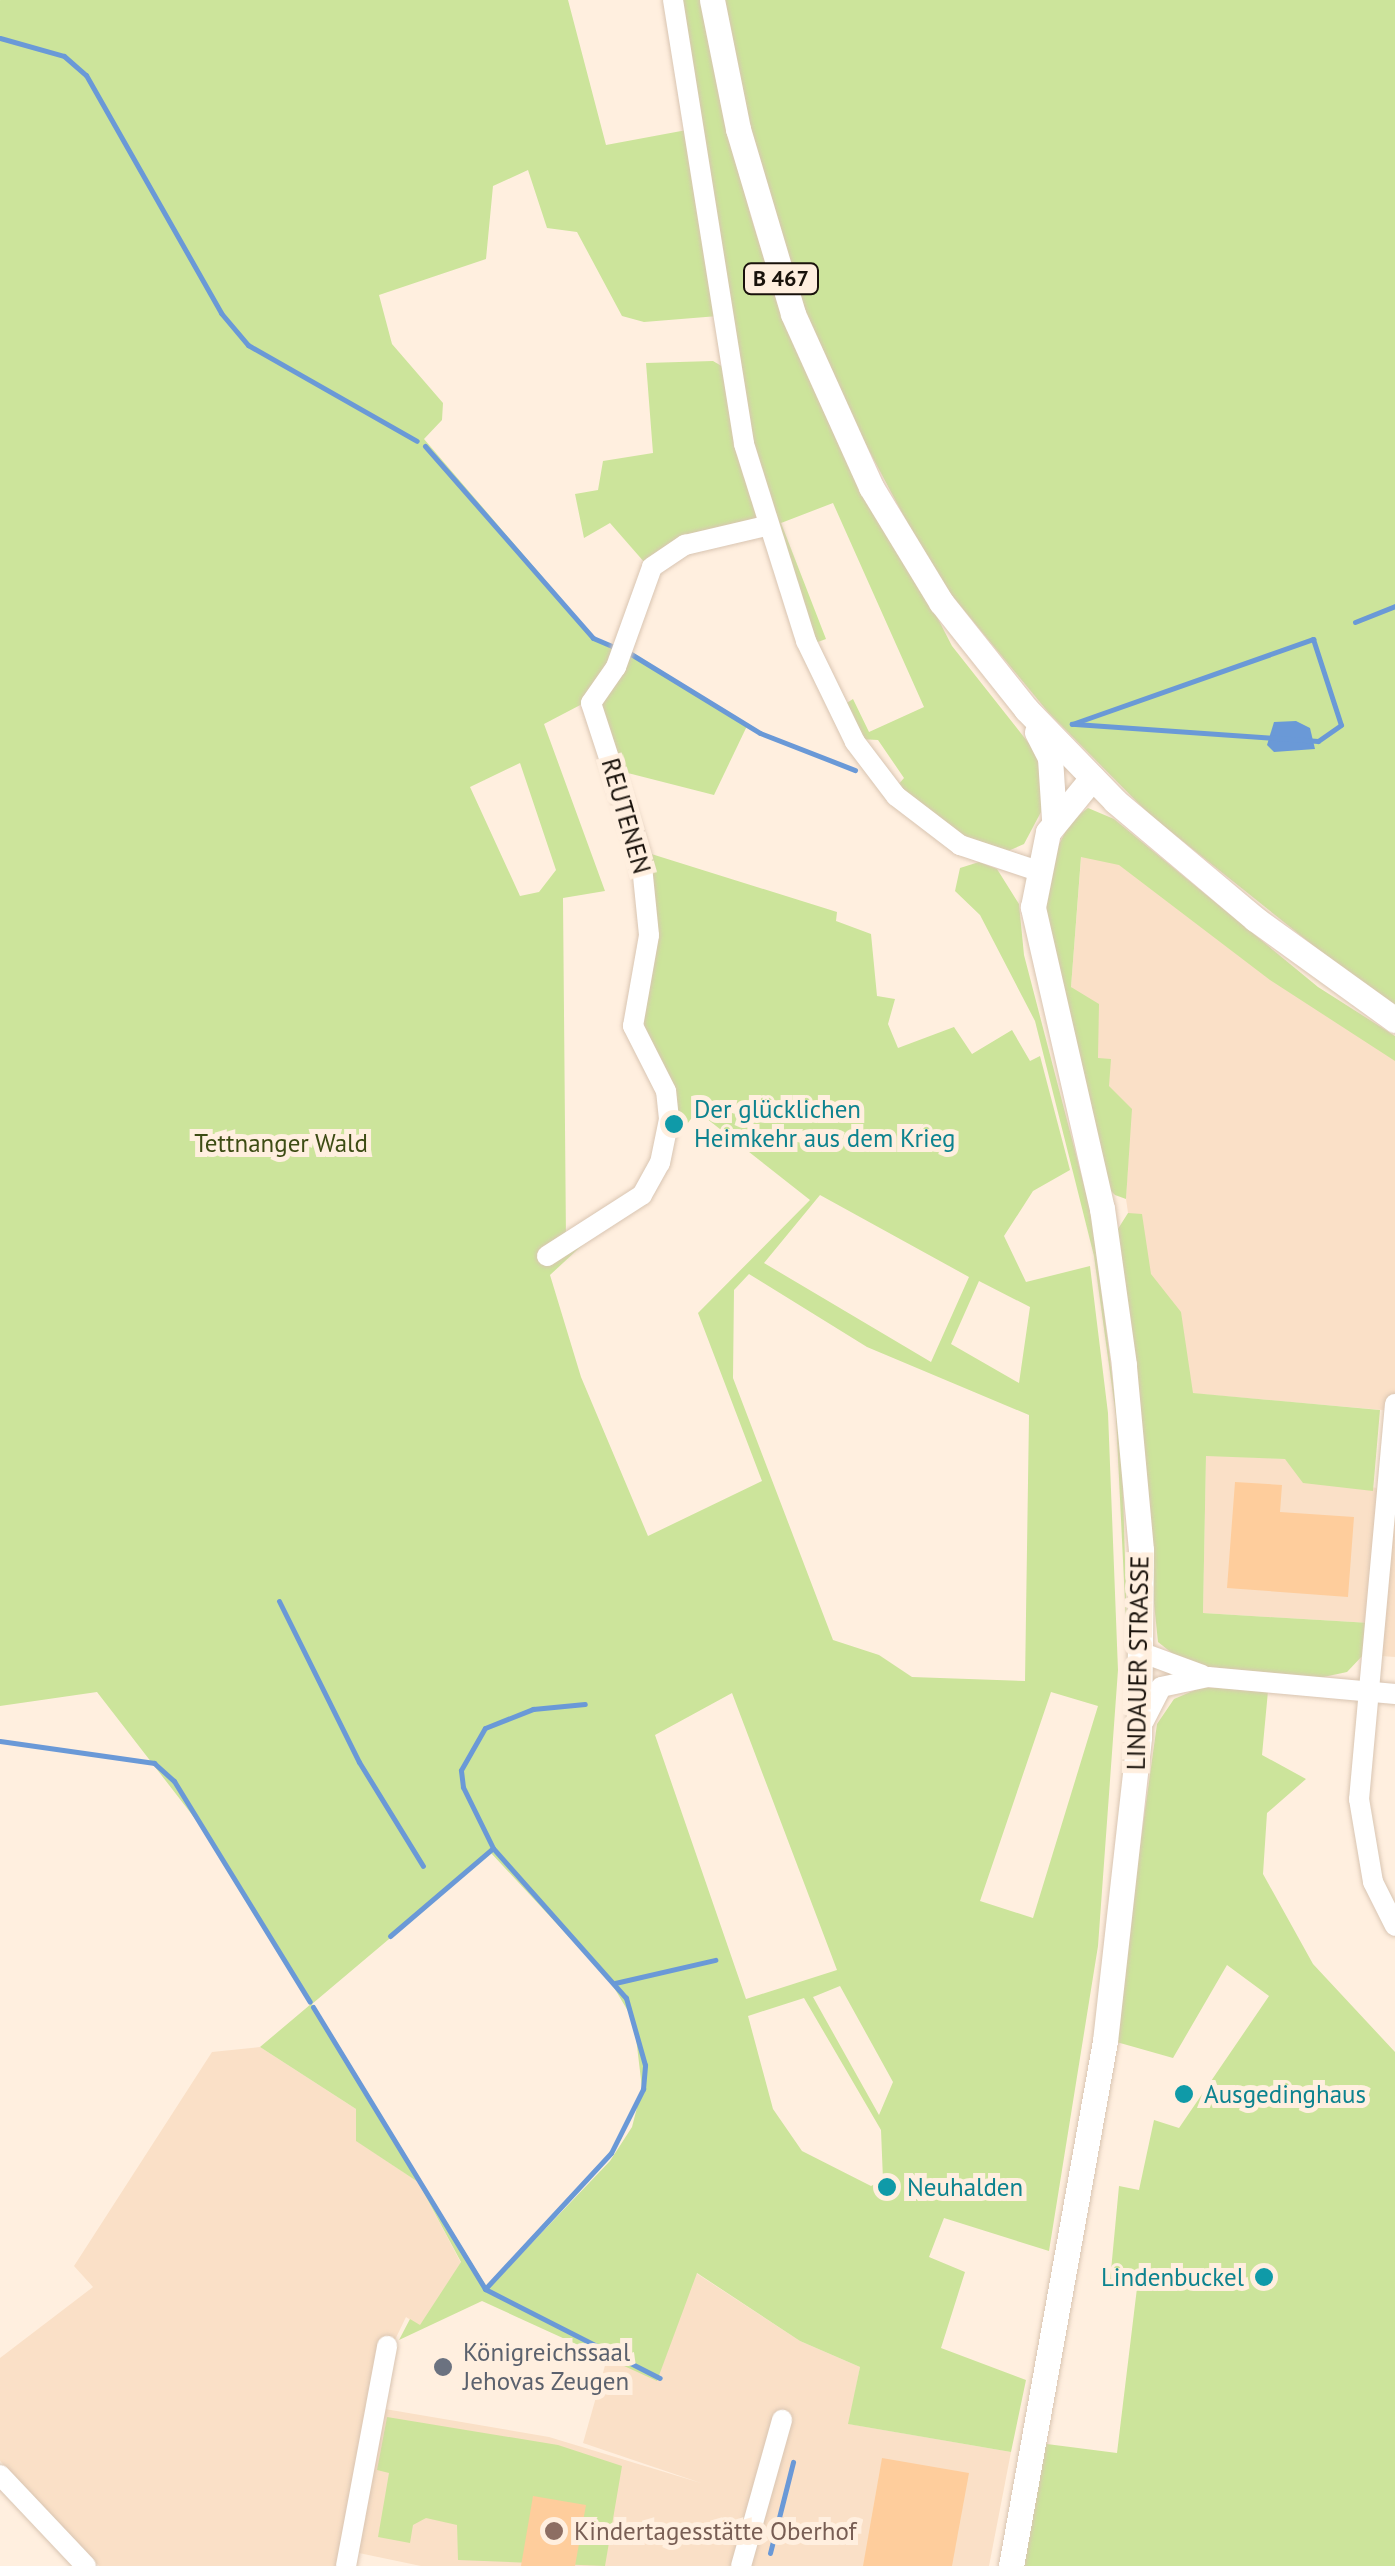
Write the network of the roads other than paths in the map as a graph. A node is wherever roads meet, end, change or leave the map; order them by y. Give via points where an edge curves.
1 (673, 0) edge
2 (712, 0) edge
3 (766, 526) junction
4 (1026, 709) junction
5 (1092, 778) junction
6 (1054, 819) junction
7 (1035, 870) junction
8 (1395, 1020) edge
9 (547, 1256) dead end
10 (1395, 1404) edge
11 (1142, 1652) junction
12 (1208, 1677) junction
13 (1371, 1692) junction
14 (1395, 1694) edge
15 (1139, 1738) junction
16 (1395, 1926) edge
17 (387, 2346) dead end
18 (782, 2420) dead end
19 (0, 2475) edge
20 (86, 2566) edge
21 (346, 2566) edge
22 (741, 2566) edge
23 (1011, 2566) edge

1 - 3 street via 737,408
2 - 4 main road, B 467 via 766,238 831,407 941,602
3 - 7 street via 826,687 875,771 942,834
3 - 9 street, REUTENEN via 685,545 652,567 616,667 591,704 641,856 649,935 633,1026 666,1091 669,1118 660,1163 642,1195
4 - 5 main road, B 467
4 - 6 main road via 1050,758
5 - 6 main road, LINDAUER STRASSE
5 - 8 main road, B 467 via 1255,920
6 - 7 main road, LINDAUER STRASSE
7 - 11 main road, LINDAUER STRASSE via 1040,962 1108,1246 1135,1459
10 - 13 street
11 - 12 street
11 - 15 main road, LINDAUER STRASSE
12 - 13 street
12 - 15 street via 1161,1688
13 - 14 street
13 - 16 street via 1362,1843
15 - 23 main road, LINDAUER STRASSE via 1106,2040
17 - 21 street
18 - 22 street
19 - 20 street

